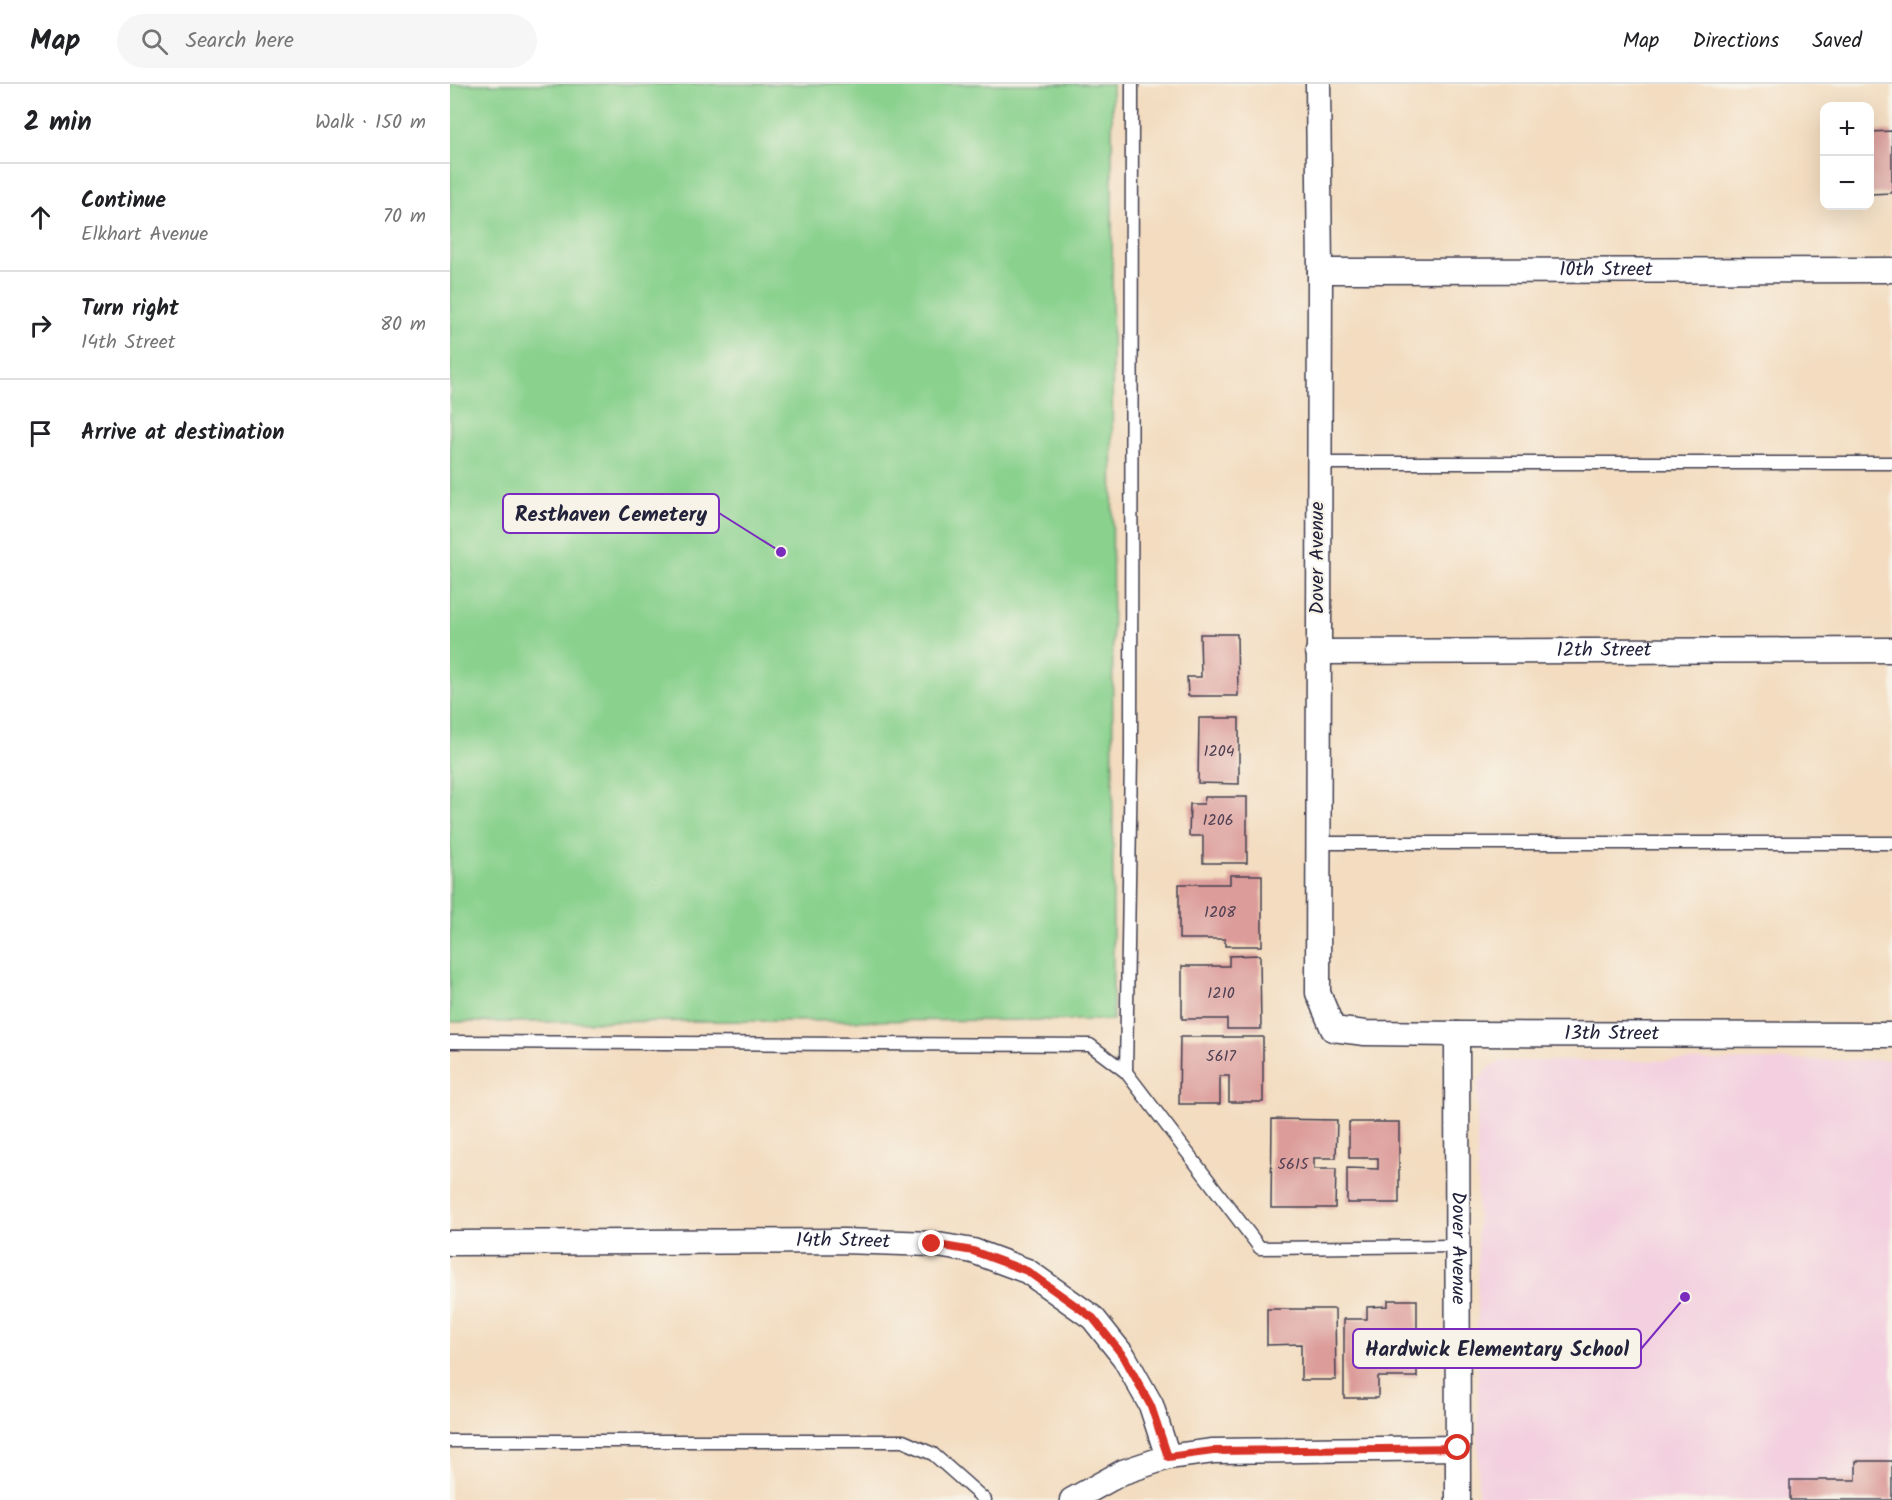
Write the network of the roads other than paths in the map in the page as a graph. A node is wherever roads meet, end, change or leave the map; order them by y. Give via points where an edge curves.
1 (1132, 84) edge
2 (1318, 84) edge
3 (1892, 270) edge
4 (1320, 271) junction
5 (1319, 463) junction
6 (1892, 463) edge
7 (1892, 651) edge
8 (1317, 652) junction
9 (1318, 843) junction
10 (1892, 843) edge
11 (1333, 1029) joint
12 (1456, 1034) junction
13 (1892, 1035) edge
14 (450, 1042) edge
15 (1126, 1072) junction
16 (450, 1243) edge
17 (1457, 1246) junction
18 (450, 1441) edge
19 (1458, 1448) junction
20 (1168, 1457) junction
21 (985, 1500) edge
22 (1072, 1500) edge
23 (1458, 1500) edge

1 - 15 lane
2 - 4 street, Dover Avenue
3 - 4 street, 10th Street
4 - 5 street, Dover Avenue
5 - 6 lane
5 - 8 street, Dover Avenue
7 - 8 street, 12th Street
8 - 9 street, Dover Avenue
9 - 10 lane
9 - 11 street, Dover Avenue via 1318,993
11 - 12 street, 13th Street
12 - 13 street, 13th Street
12 - 17 street, Dover Avenue
14 - 15 lane via 1090,1046
15 - 17 lane via 1260,1248
16 - 20 street, 14th Street via 843,1241 932,1244 973,1251 1027,1271 1093,1318 1124,1357 1151,1406
17 - 19 street, Dover Avenue
18 - 21 lane via 903,1441 933,1454
19 - 20 street via 1213,1451
19 - 23 street, Dover Avenue
20 - 22 street via 1123,1472

